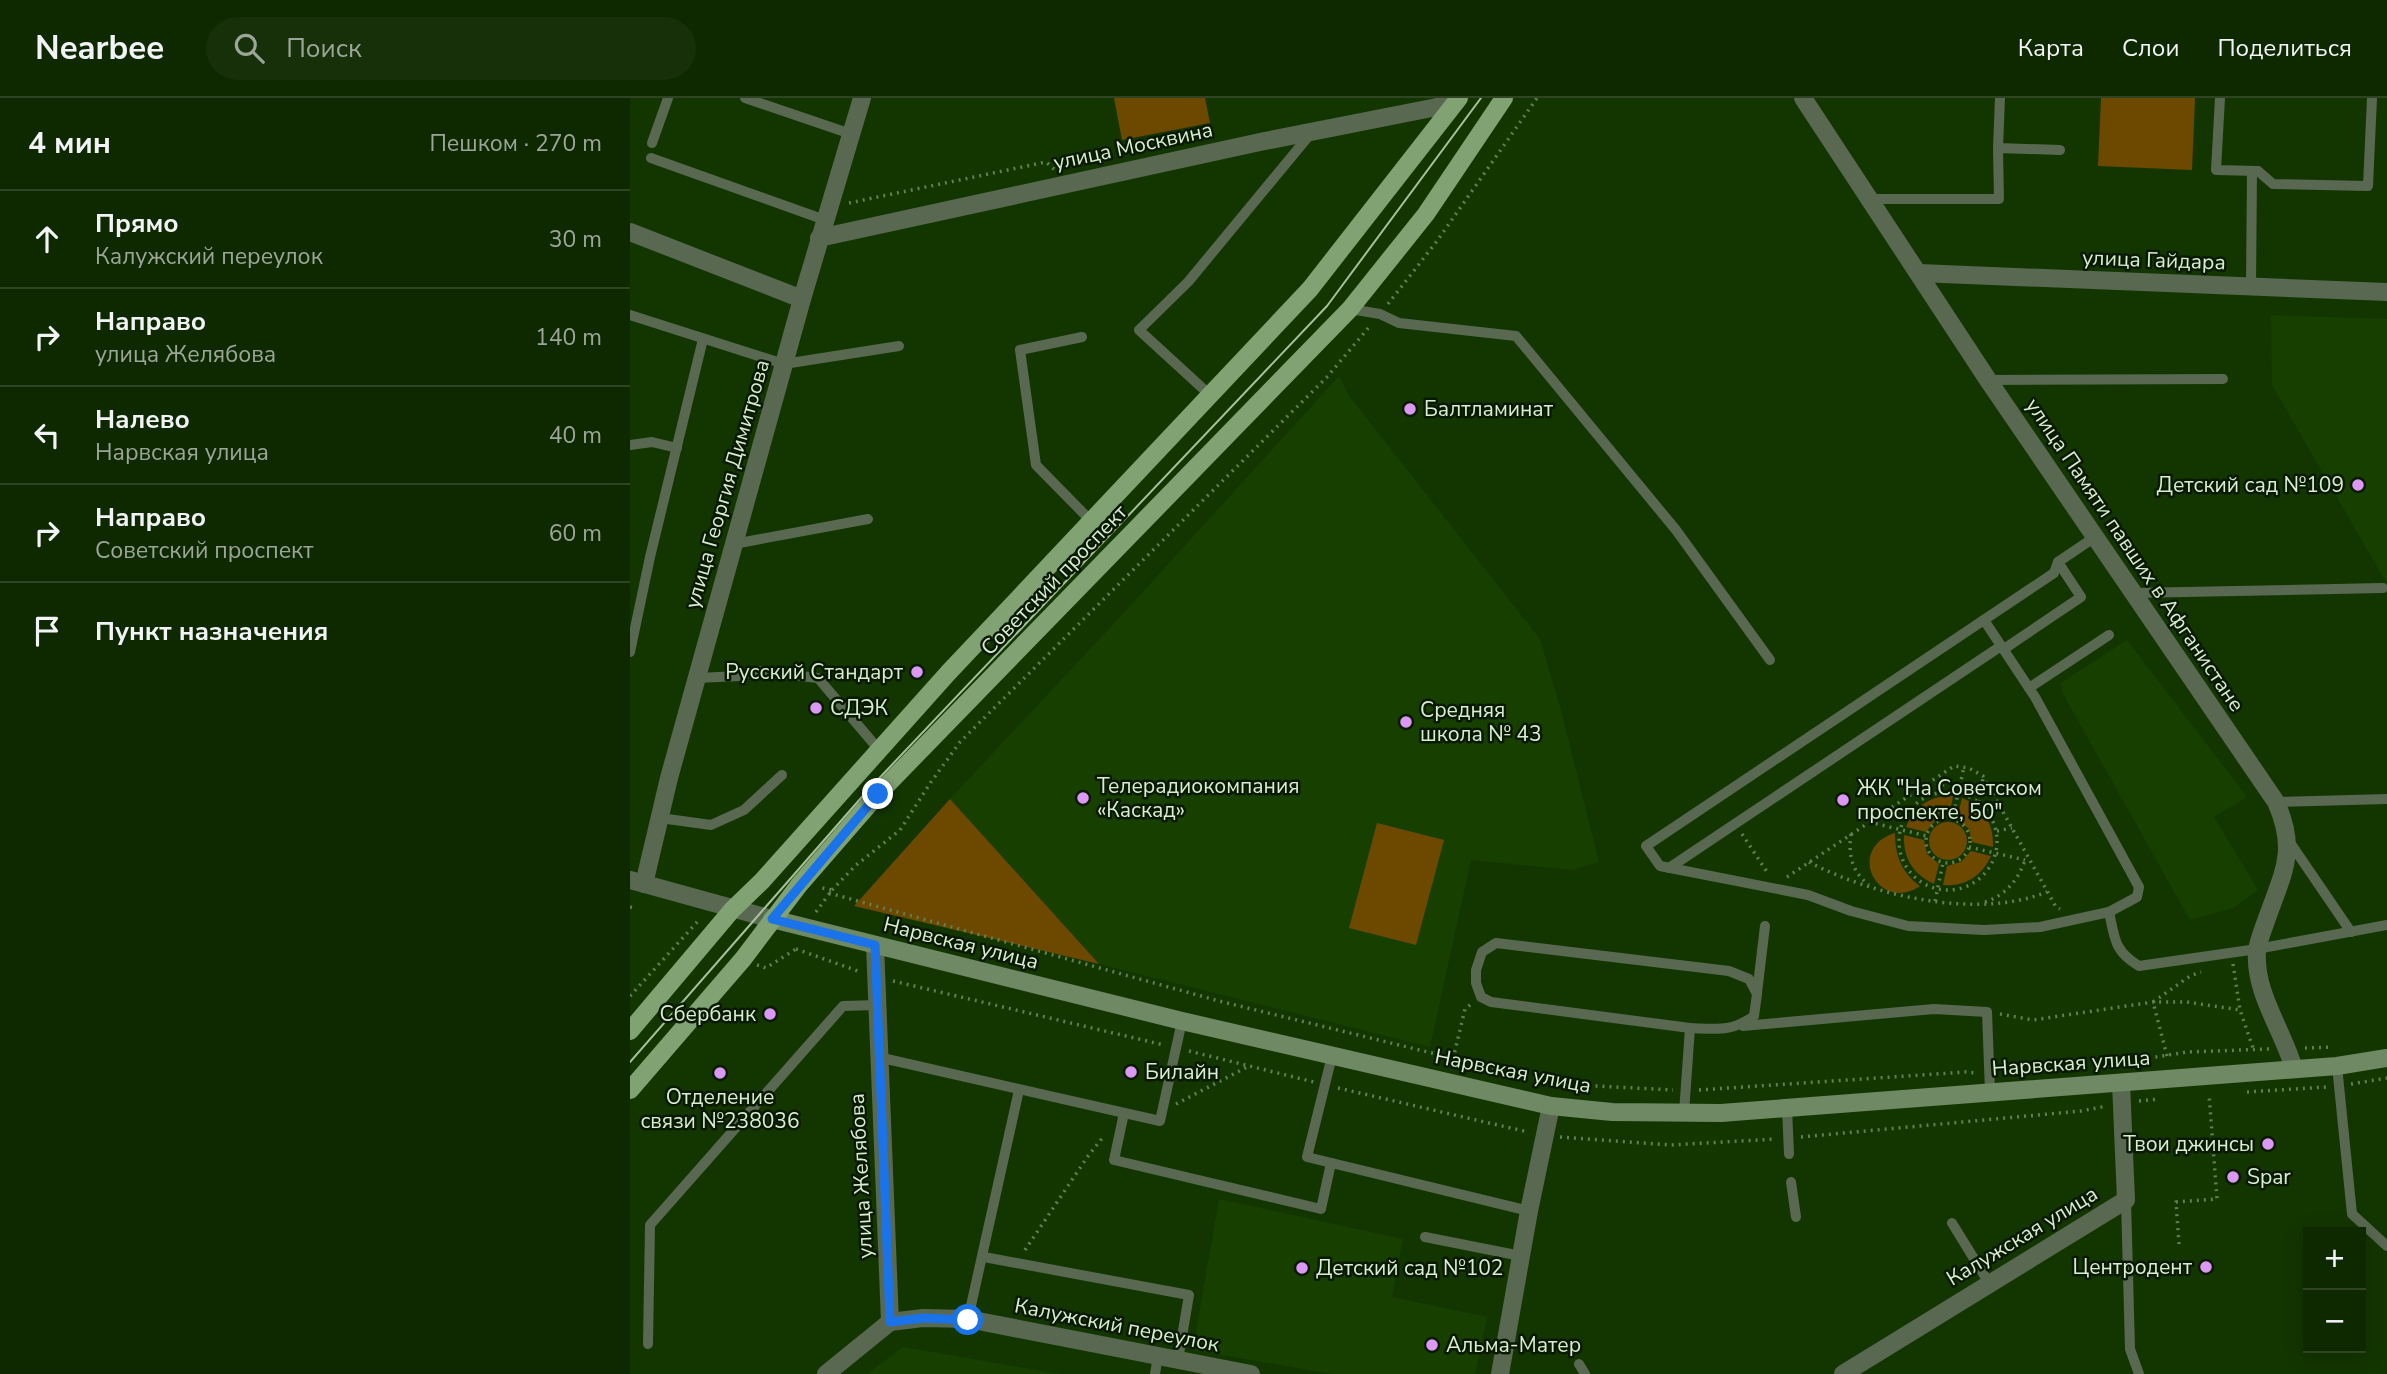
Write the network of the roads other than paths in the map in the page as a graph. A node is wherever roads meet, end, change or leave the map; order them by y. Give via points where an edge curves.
1 (668, 98) edge
2 (745, 98) edge
3 (862, 98) edge
4 (1504, 98) edge
5 (1803, 98) edge
6 (2000, 98) edge
7 (2220, 98) edge
8 (2372, 98) edge
9 (1458, 99) edge
10 (1313, 131) junction
11 (851, 134) junction
12 (652, 143) dead end
13 (1998, 148) junction
14 (2060, 150) dead end
15 (651, 158) dead end
16 (2252, 171) junction
17 (1870, 199) junction
18 (822, 229) junction
19 (630, 232) edge
20 (1919, 272) junction
21 (2250, 286) junction
22 (2387, 292) edge
23 (802, 299) junction
24 (1350, 309) junction
25 (630, 315) edge
26 (1082, 337) dead end
27 (703, 339) junction
28 (899, 346) dead end
29 (784, 364) junction
30 (2222, 379) dead end
31 (1988, 380) junction
32 (1211, 396) junction
33 (630, 445) edge
34 (677, 448) junction
35 (868, 519) dead end
36 (1092, 522) junction
37 (2095, 537) junction
38 (734, 544) junction
39 (2058, 562) junction
40 (2383, 588) dead end
41 (2133, 593) junction
42 (1984, 620) junction
43 (2109, 635) dead end
44 (2003, 648) junction
45 (630, 652) edge
46 (1770, 660) dead end
47 (697, 678) junction
48 (2029, 688) junction
49 (880, 751) junction
50 (782, 775) dead end
51 (2387, 799) edge
52 (2276, 802) junction
53 (660, 818) junction
54 (2288, 840) junction
55 (1669, 868) junction
56 (637, 882) edge
57 (732, 910) junction
58 (2109, 912) junction
59 (772, 919) junction
60 (2387, 925) edge
61 (1765, 926) dead end
62 (2351, 932) junction
63 (875, 945) junction
64 (2257, 949) junction
65 (1756, 994) junction
66 (877, 1005) junction
67 (1182, 1021) junction
68 (1740, 1026) junction
69 (1690, 1028) junction
70 (630, 1031) edge
71 (1332, 1056) junction
72 (878, 1057) junction
73 (2387, 1058) edge
74 (2337, 1066) junction
75 (2294, 1069) junction
76 (1990, 1083) junction
77 (2121, 1083) junction
78 (630, 1090) edge
79 (1019, 1090) junction
80 (1550, 1105) junction
81 (1787, 1108) junction
82 (1124, 1113) junction
83 (1684, 1114) junction
84 (1789, 1154) dead end
85 (1331, 1163) junction
86 (1791, 1182) dead end
87 (2126, 1200) junction
88 (1529, 1211) junction
89 (1796, 1217) dead end
90 (1952, 1223) dead end
91 (1425, 1237) dead end
92 (2387, 1246) edge
93 (984, 1256) junction
94 (1521, 1256) junction
95 (1989, 1283) junction
96 (968, 1320) junction
97 (890, 1322) junction
98 (648, 1344) dead end
99 (1178, 1360) junction
100 (1579, 1364) dead end
101 (1156, 1365) edge
102 (826, 1374) edge
103 (1251, 1374) edge
104 (1500, 1374) edge
105 (1585, 1374) edge
106 (1843, 1374) edge
107 (2139, 1374) edge

1 - 12 lane
2 - 11 lane
3 - 11 street, улица Георгия Димитрова
4 - 24 main road, Советский проспект via 1426,214
5 - 17 street, улица Памяти павших в Афганистане
6 - 13 lane
7 - 16 lane via 2216,170
8 - 16 lane via 2368,186 2273,184
9 - 10 street, улица Москвина
9 - 32 main road, Советский проспект via 1333,262
10 - 18 street, улица Москвина
10 - 32 lane via 1188,282 1139,330
11 - 18 street, улица Георгия Димитрова
13 - 14 lane
13 - 17 lane via 1999,199
15 - 18 lane
16 - 21 lane
17 - 20 street, улица Памяти павших в Афганистане
18 - 23 street, улица Георгия Димитрова
19 - 23 street
20 - 21 street, улица Гайдара
20 - 31 street, улица Памяти павших в Афганистане
21 - 22 street, улица Гайдара
23 - 29 street, улица Георгия Димитрова
24 - 46 lane via 1399,323 1516,336 1676,530
24 - 59 main road, Советский проспект via 899,771
25 - 27 lane
26 - 36 lane via 1020,350 1036,465
27 - 29 lane
27 - 34 lane
28 - 29 lane
29 - 38 street, улица Георгия Димитрова
30 - 31 lane
31 - 37 street, улица Памяти павших в Афганистане
32 - 36 main road, Советский проспект
33 - 34 lane via 652,442
34 - 45 lane
35 - 38 lane
36 - 49 main road, Советский проспект
37 - 39 lane
37 - 41 street, улица Памяти павших в Афганистане
38 - 47 street, улица Георгия Димитрова
39 - 42 lane via 2054,573
39 - 44 lane via 2081,597
40 - 41 lane
41 - 52 street, улица Памяти павших в Афганистане
42 - 44 lane
42 - 55 lane via 1646,846 1660,866
43 - 48 lane
44 - 48 lane
44 - 55 lane
47 - 49 lane via 756,671 818,678
47 - 53 street, улица Георгия Димитрова
48 - 58 lane via 2139,887 2137,897
49 - 57 main road, Советский проспект
50 - 53 lane via 744,810 711,825
51 - 52 lane
52 - 54 street, улица Памяти павших в Афганистане
53 - 56 street, улица Георгия Димитрова
54 - 62 lane
54 - 64 street, улица Памяти павших в Афганистане via 2287,860
55 - 58 lane via 1777,887 1908,926 2040,927
56 - 57 street
57 - 59 street
57 - 70 main road, Советский проспект
58 - 64 lane via 2116,946 2139,966
59 - 63 main road, Нарвская улица
59 - 78 main road, Советский проспект
60 - 62 lane
61 - 65 lane
62 - 64 lane
63 - 66 street, улица Желябова
63 - 67 main road, Нарвская улица
64 - 75 street, улица Памяти павших в Афганистане via 2262,991
65 - 68 lane via 1754,1016
65 - 69 lane via 1749,979 1729,971 1496,943 1482,952 1476,970 1481,997 1491,1002
66 - 72 street, улица Желябова
66 - 98 lane via 843,1006 650,1225
67 - 71 main road, Нарвская улица
67 - 82 lane via 1160,1121
68 - 69 lane
68 - 76 lane via 1934,1009 1987,1012
69 - 83 lane
71 - 80 main road, Нарвская улица
71 - 85 lane via 1307,1157
72 - 79 lane
72 - 97 street, улица Желябова
73 - 74 main road, Нарвская улица
74 - 75 main road, Нарвская улица
74 - 92 lane via 2352,1214
75 - 77 main road, Нарвская улица
76 - 77 main road, Нарвская улица
76 - 81 main road, Нарвская улица
77 - 87 street, Калужская улица
79 - 82 lane
79 - 93 lane
80 - 83 main road, Нарвская улица
80 - 88 street
81 - 83 main road, Нарвская улица
81 - 84 lane
82 - 85 lane via 1114,1160 1321,1209
85 - 88 lane
86 - 89 lane
87 - 95 street, Калужская улица
87 - 107 lane via 2130,1349
88 - 94 street
90 - 95 lane
91 - 94 lane
93 - 96 lane
93 - 99 lane via 1189,1295
94 - 104 street
95 - 106 street, Калужская улица
96 - 97 street, Калужский переулок
96 - 101 street, Калужский переулок
97 - 102 street
99 - 101 street, Калужский переулок
99 - 103 street, Калужский переулок
100 - 105 lane

